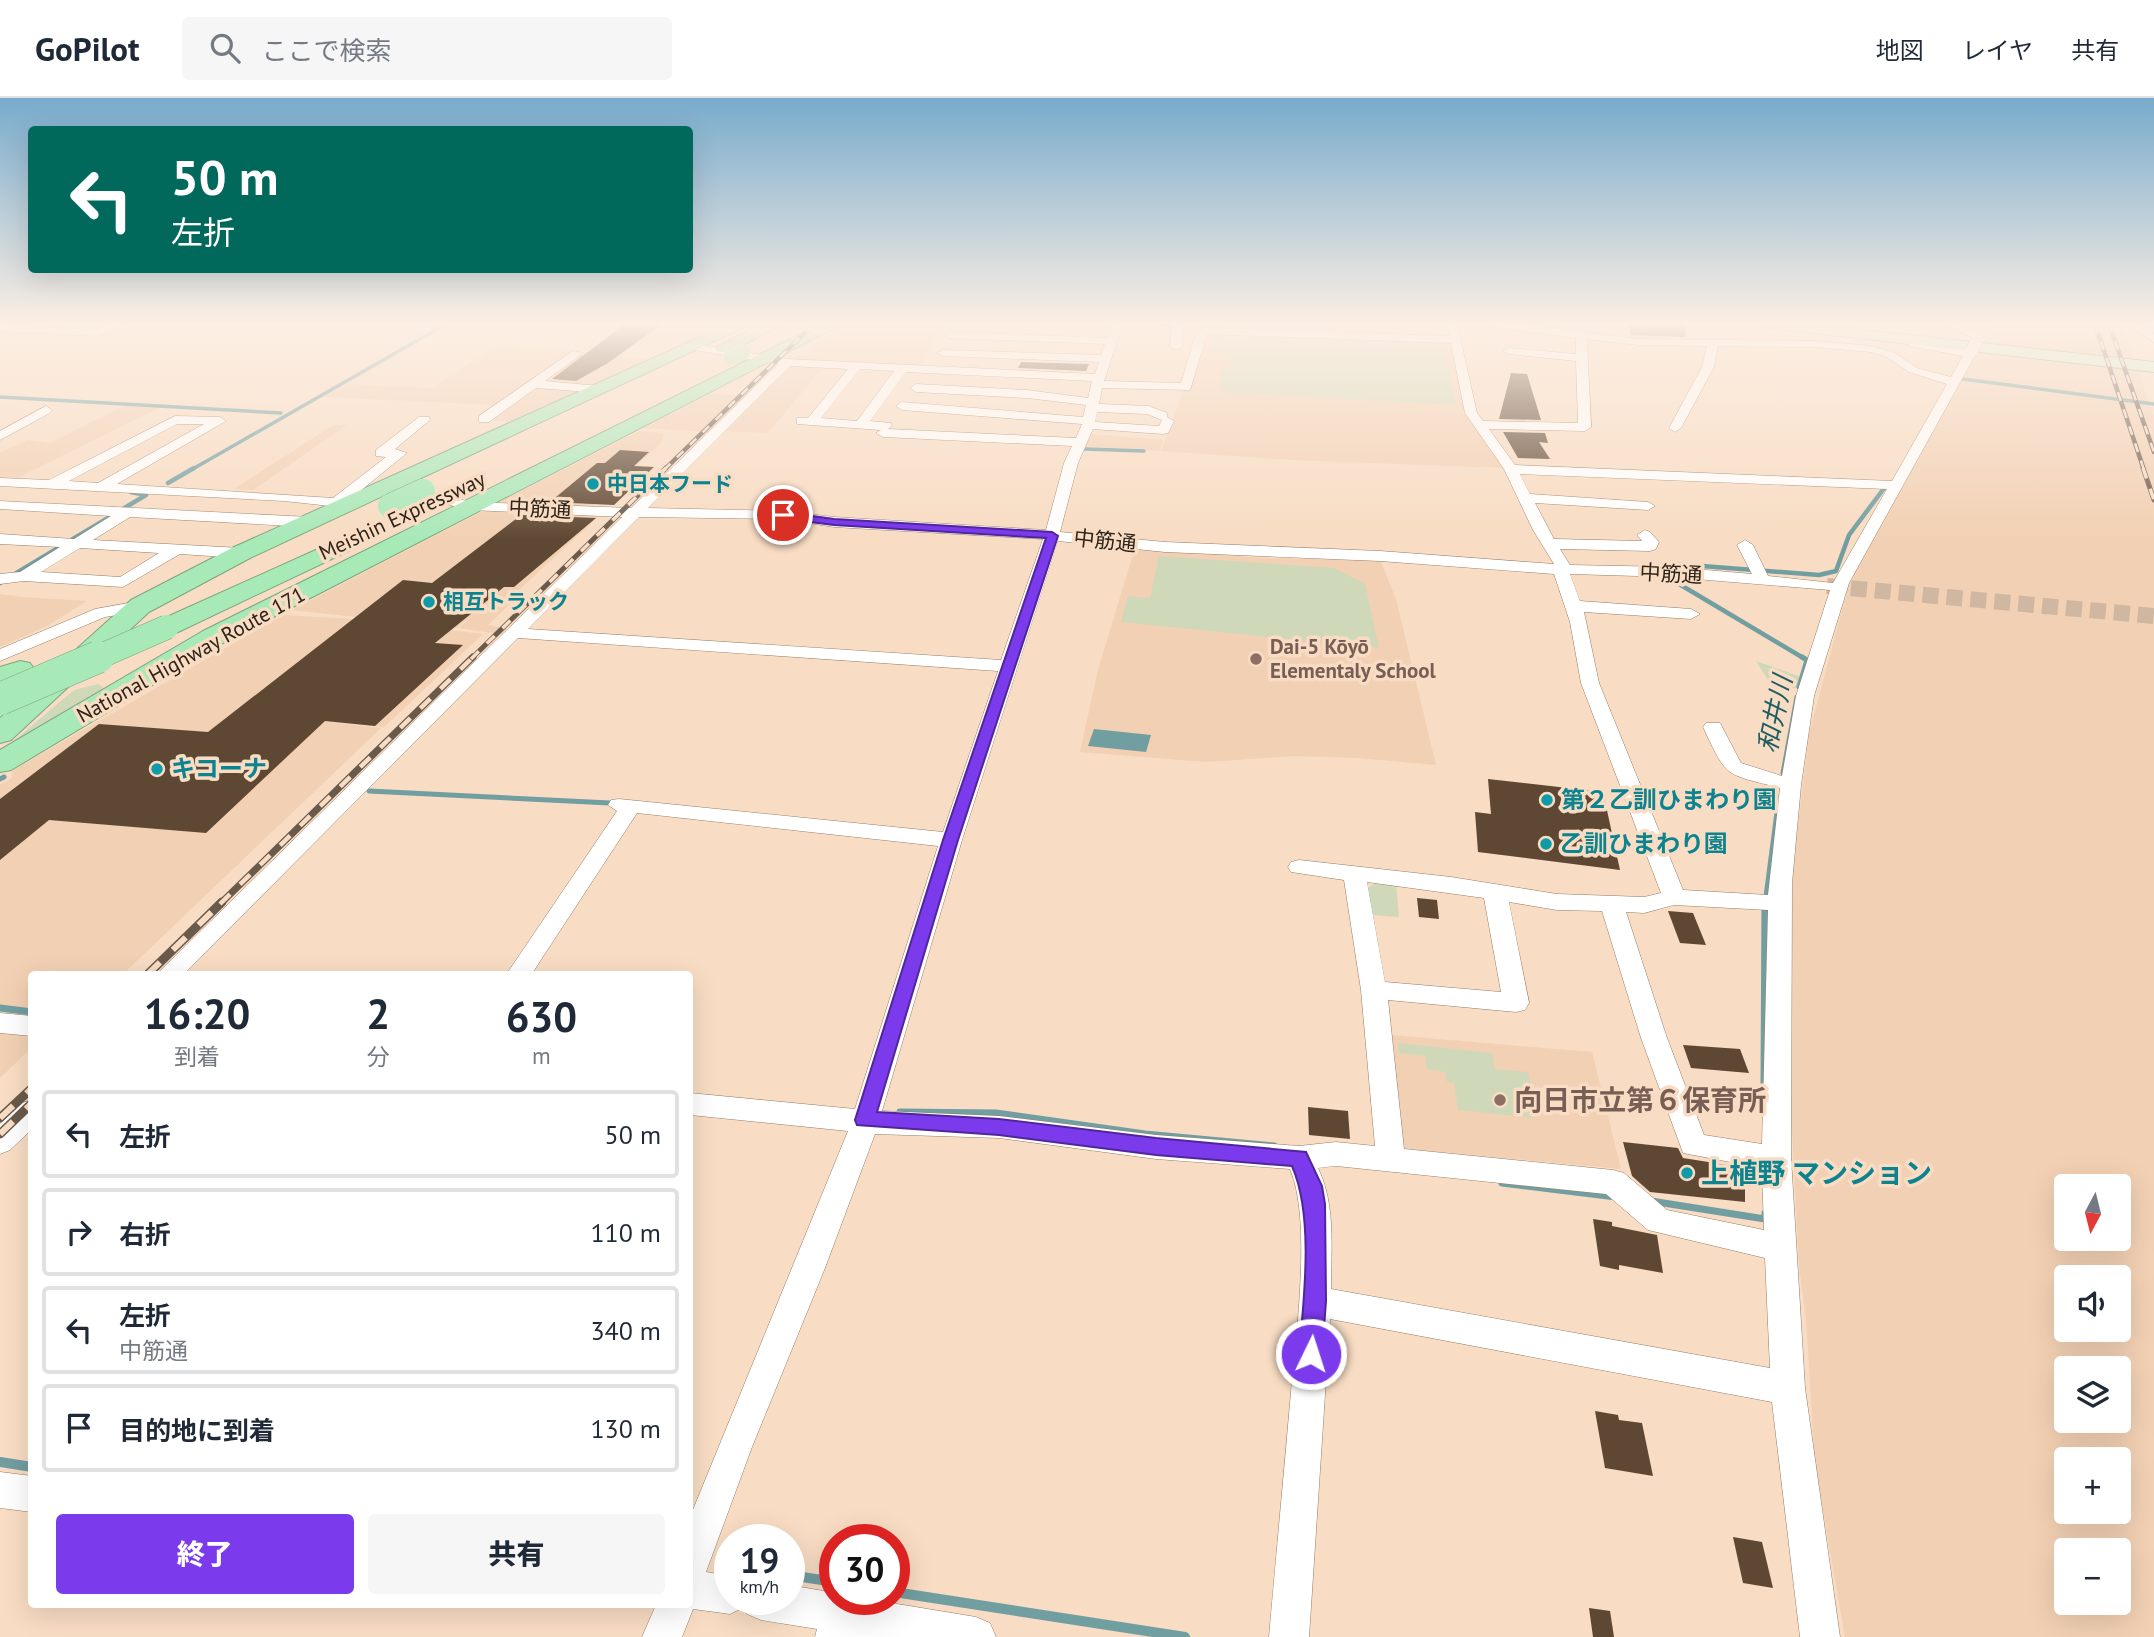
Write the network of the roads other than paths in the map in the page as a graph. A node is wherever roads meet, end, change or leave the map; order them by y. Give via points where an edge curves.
1 (516, 396) edge
2 (587, 396) edge
3 (633, 396) edge
4 (640, 396) edge
5 (686, 396) edge
6 (753, 396) edge
7 (833, 396) edge
8 (882, 396) edge
9 (910, 396) edge
10 (1033, 396) edge
11 (1095, 396) edge
12 (1468, 396) edge
13 (1583, 396) edge
14 (1692, 396) edge
15 (1946, 396) edge
16 (902, 406) junction
17 (20, 409) dead end
18 (1091, 414) junction
19 (484, 419) dead end
20 (1165, 419) dead end
21 (798, 420) dead end
22 (440, 421) dead end
23 (812, 421) junction
24 (861, 425) junction
25 (1479, 425) junction
26 (1675, 428) dead end
27 (882, 434) junction
28 (0, 436) edge
29 (1079, 442) junction
30 (540, 450) dead end
31 (1510, 469) junction
32 (1678, 475) junction
33 (1739, 477) junction
34 (0, 482) edge
35 (52, 484) junction
36 (1896, 485) junction
37 (101, 486) junction
38 (1688, 491) dead end
39 (144, 493) junction
40 (1752, 494) dead end
41 (388, 496) junction
42 (469, 496) junction
43 (430, 498) junction
44 (1527, 498) junction
45 (343, 502) junction
46 (0, 505) edge
47 (1648, 506) dead end
48 (118, 512) junction
49 (635, 512) junction
50 (309, 522) junction
51 (1645, 535) dead end
52 (1052, 536) junction
53 (0, 539) edge
54 (70, 543) junction
55 (1550, 544) junction
56 (1745, 545) dead end
57 (177, 549) junction
58 (241, 553) junction
59 (1561, 569) junction
60 (1665, 572) junction
61 (1760, 575) junction
62 (11, 578) edge
63 (1834, 585) junction
64 (140, 606) junction
65 (1574, 606) junction
66 (1691, 614) dead end
67 (169, 616) junction
68 (515, 633) junction
69 (191, 650) junction
70 (1007, 666) junction
71 (7, 668) edge
72 (73, 669) junction
73 (0, 699) edge
74 (1713, 727) dead end
75 (0, 734) edge
76 (0, 763) edge
77 (1791, 785) junction
78 (951, 840) junction
79 (1299, 867) dead end
80 (1354, 873) junction
81 (1495, 892) junction
82 (1674, 897) junction
83 (1780, 903) junction
84 (1612, 905) junction
85 (172, 971) edge
86 (521, 971) edge
87 (1374, 990) junction
88 (0, 1023) edge
89 (28, 1026) edge
90 (693, 1104) edge
91 (28, 1115) edge
92 (864, 1120) junction
93 (0, 1142) edge
94 (1312, 1156) junction
95 (1776, 1158) junction
96 (1391, 1160) junction
97 (1780, 1247) junction
98 (1315, 1301) junction
99 (1788, 1388) junction
100 (0, 1490) edge
101 (28, 1494) edge
102 (693, 1557) edge
103 (693, 1589) edge
104 (714, 1593) edge
105 (673, 1608) edge
106 (805, 1614) edge
107 (839, 1624) edge
108 (662, 1637) edge
109 (976, 1637) edge
110 (1289, 1637) edge
111 (1821, 1637) edge

1 - 19 street
2 - 41 highway, National Highway Route 171
3 - 43 highway, Meishin Expressway
4 - 30 highway, Meishin Expressway
5 - 42 highway, National Highway Route 171
6 - 49 street
7 - 23 street
8 - 24 street
9 - 16 street
10 - 18 street
11 - 18 street
12 - 25 street
13 - 25 street via 1585,427
14 - 26 street
15 - 36 street
16 - 18 street
16 - 27 street
17 - 28 street via 51,411
18 - 20 street via 1163,429
18 - 29 street
21 - 23 street
22 - 45 street via 416,420 382,453 400,453
23 - 24 street
24 - 27 street
25 - 31 street
27 - 29 street
29 - 52 street
31 - 32 street
31 - 44 street
32 - 33 street
32 - 38 street
33 - 36 street
33 - 40 street
34 - 35 street
35 - 37 street
35 - 37 street via 175,420 220,421
36 - 63 street
37 - 39 street
39 - 45 street
39 - 48 street
41 - 42 street, 中筋通
41 - 43 highway, Meishin Expressway, bridge
41 - 45 highway, National Highway Route 171
41 - 67 highway, Meishin Expressway
42 - 43 highway, Meishin Expressway
42 - 49 street, 中筋通
42 - 69 highway, National Highway Route 171
43 - 67 highway, Meishin Expressway
44 - 47 street
44 - 55 street
45 - 50 highway, National Highway Route 171
46 - 48 street
48 - 50 street
48 - 54 street
49 - 52 street, 中筋通 via 783,515
49 - 68 street
50 - 58 highway, National Highway Route 171
51 - 55 street via 1650,546
52 - 59 street, 中筋通
52 - 70 street
53 - 54 street
54 - 57 street
54 - 62 street
55 - 59 street
56 - 61 street
57 - 58 street
57 - 62 street via 123,582
58 - 64 highway, National Highway Route 171
59 - 60 street, 中筋通
59 - 65 street
60 - 61 street via 1682,568
60 - 63 street, 中筋通
61 - 63 street
63 - 77 street via 1805,696
64 - 71 street via 101,613
64 - 72 highway, National Highway Route 171
65 - 66 street
65 - 82 street via 1590,682
67 - 71 highway, Meishin Expressway
67 - 73 highway, Meishin Expressway, bridge
68 - 70 street
68 - 85 street
69 - 72 highway via 102,678 83,677
69 - 76 highway, National Highway Route 171
70 - 78 street
72 - 75 highway, National Highway Route 171
74 - 77 street via 1732,766
77 - 83 street
78 - 86 street via 625,806
78 - 92 street
79 - 80 street
80 - 81 street
80 - 87 street
81 - 84 street
81 - 87 street via 1516,1003
82 - 83 street
82 - 84 street via 1644,905
83 - 95 street
84 - 95 street via 1693,1145
87 - 96 street
88 - 89 street
90 - 92 street
91 - 93 street
92 - 94 street via 999,1127 1156,1147
92 - 102 street
94 - 96 street
94 - 98 street
95 - 97 street
96 - 97 street via 1613,1182 1659,1221
97 - 99 street
98 - 99 street
98 - 110 street
99 - 111 street
100 - 101 street
103 - 104 street
105 - 108 street
106 - 107 street
107 - 109 street

